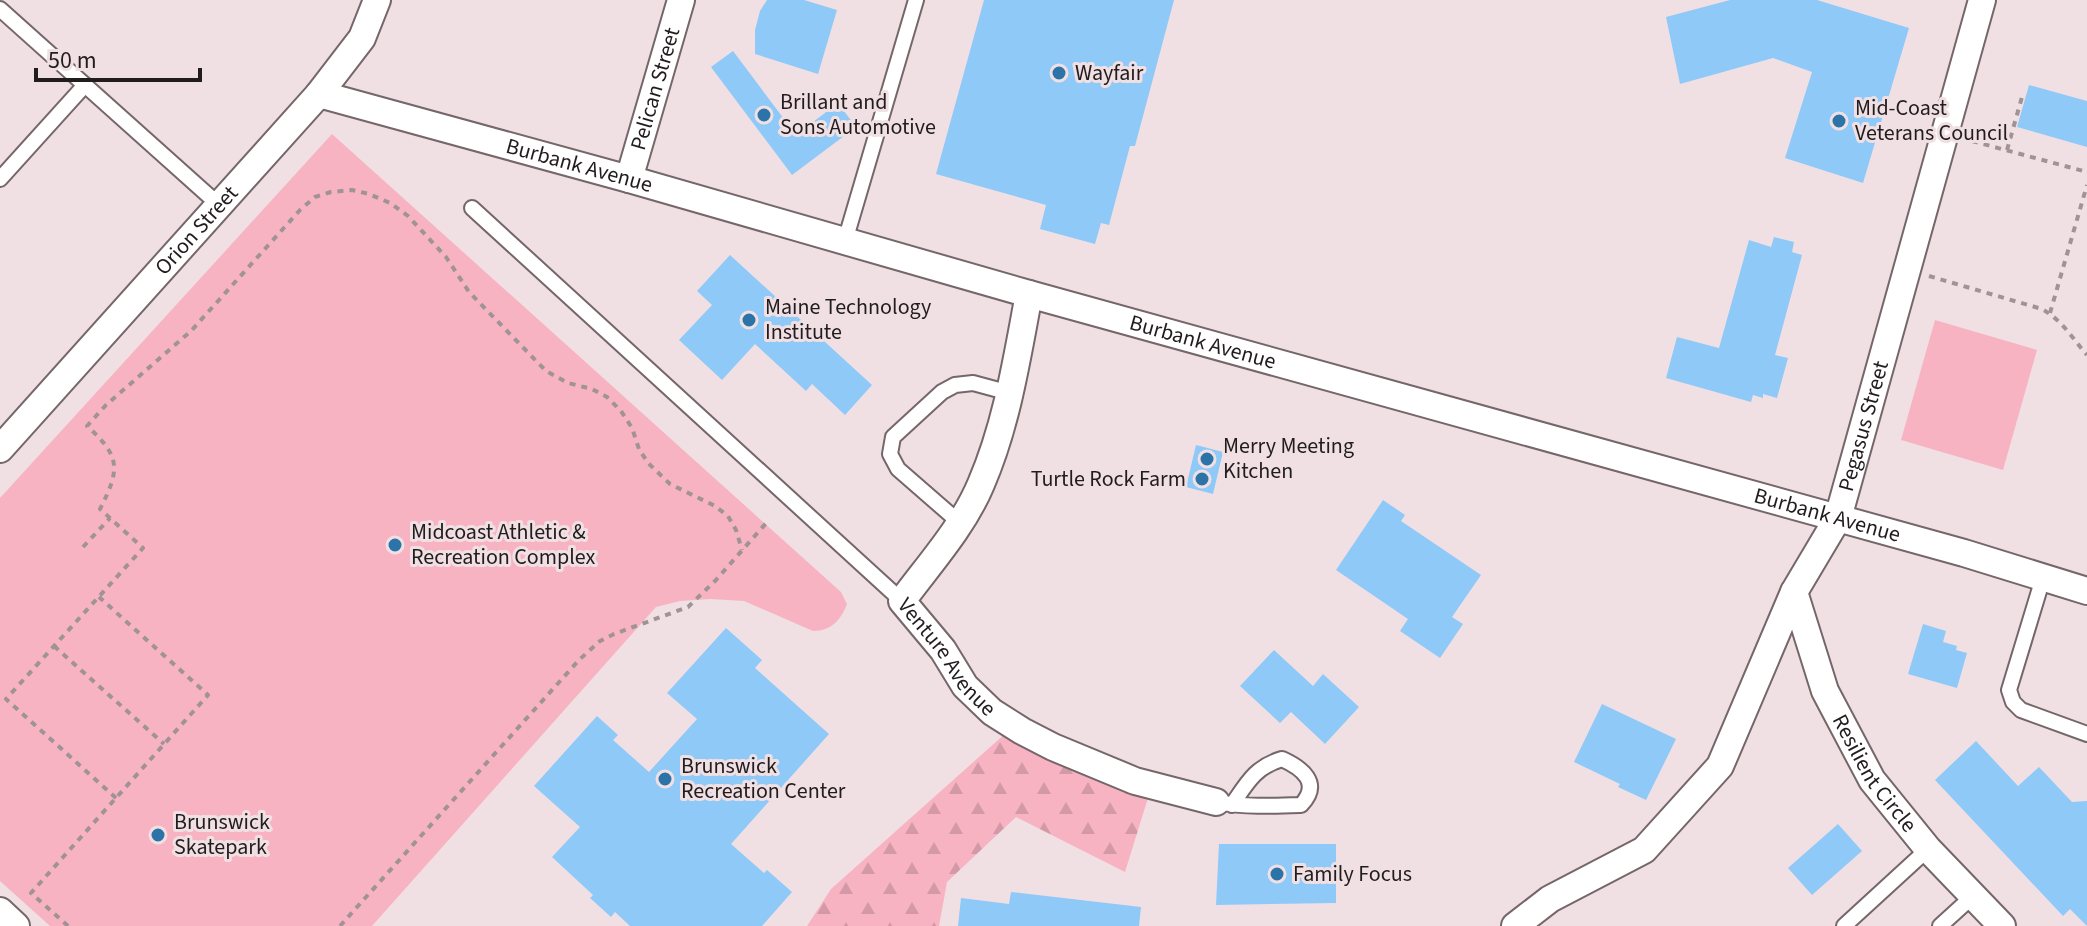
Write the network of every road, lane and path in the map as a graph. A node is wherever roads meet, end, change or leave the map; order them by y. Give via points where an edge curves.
1 (377, 0) edge
2 (681, 0) edge
3 (916, 0) edge
4 (1982, 0) edge
5 (0, 9) edge
6 (85, 85) junction
7 (319, 94) junction
8 (2022, 97) dead end
9 (1972, 141) dead end
10 (2007, 150) junction
11 (2087, 172) edge
12 (0, 179) edge
13 (629, 179) junction
14 (2087, 185) edge
15 (219, 205) junction
16 (472, 208) dead end
17 (845, 241) junction
18 (1907, 270) junction
19 (1029, 294) junction
20 (2050, 314) junction
21 (2087, 355) edge
22 (1010, 393) junction
23 (0, 449) edge
24 (110, 518) junction
25 (1838, 518) junction
26 (768, 521) dead end
27 (960, 523) junction
28 (83, 547) dead end
29 (742, 550) junction
30 (2043, 578) junction
31 (2087, 591) edge
32 (1794, 592) junction
33 (98, 597) junction
34 (902, 601) junction
35 (54, 646) junction
36 (2087, 734) edge
37 (164, 744) junction
38 (116, 798) junction
39 (1224, 804) junction
40 (1928, 849) junction
41 (1973, 896) junction
42 (0, 911) edge
43 (16, 926) edge
44 (68, 926) edge
45 (340, 926) edge
46 (1515, 926) edge
47 (1844, 926) edge
48 (1940, 926) edge
49 (2002, 926) edge

1 - 7 street, Orion Street via 362,38
2 - 13 street, Pelican Street
3 - 17 lane
4 - 18 street, Pegasus Street
5 - 6 lane
6 - 12 lane
6 - 15 lane
7 - 13 street, Burbank Avenue
7 - 15 street, Orion Street
8 - 10 path
9 - 10 path
10 - 11 path
13 - 17 street, Burbank Avenue
14 - 20 path
15 - 23 street, Orion Street
16 - 34 lane
17 - 19 street, Burbank Avenue
18 - 20 path
18 - 25 street, Pegasus Street
19 - 22 street, Venture Avenue
19 - 25 street, Burbank Avenue
20 - 21 path
22 - 27 street, Venture Avenue via 981,485
22 - 27 lane via 973,383 955,385 893,437 890,454 898,469
24 - 28 path
24 - 29 path via 100,509 112,477 112,453 87,426 191,331 300,210 315,197 352,190 390,203 408,216 469,292 546,371 607,397 632,428 648,463 670,484 728,516
24 - 33 path via 143,548
25 - 30 street, Burbank Avenue
25 - 32 street, Pegasus Street
26 - 29 path
27 - 34 street, Venture Avenue
29 - 45 path via 688,607 614,634 579,660
30 - 31 street, Burbank Avenue
30 - 36 lane via 2009,690 2021,710
32 - 40 street, Resilient Circle via 1825,691 1872,780
32 - 46 street, Pegasus Street via 1720,766 1644,850 1550,899
33 - 35 path
33 - 37 path via 208,695
34 - 39 street, Venture Avenue via 965,686 1022,731 1135,781
35 - 37 path
35 - 38 path via 6,699
37 - 38 path
38 - 44 path via 31,893
39 - 39 lane via 1301,805 1310,788 1306,775 1282,759 1255,772
40 - 41 street, Resilient Circle
40 - 47 lane
41 - 48 lane
41 - 49 street, Resilient Circle
42 - 43 street

